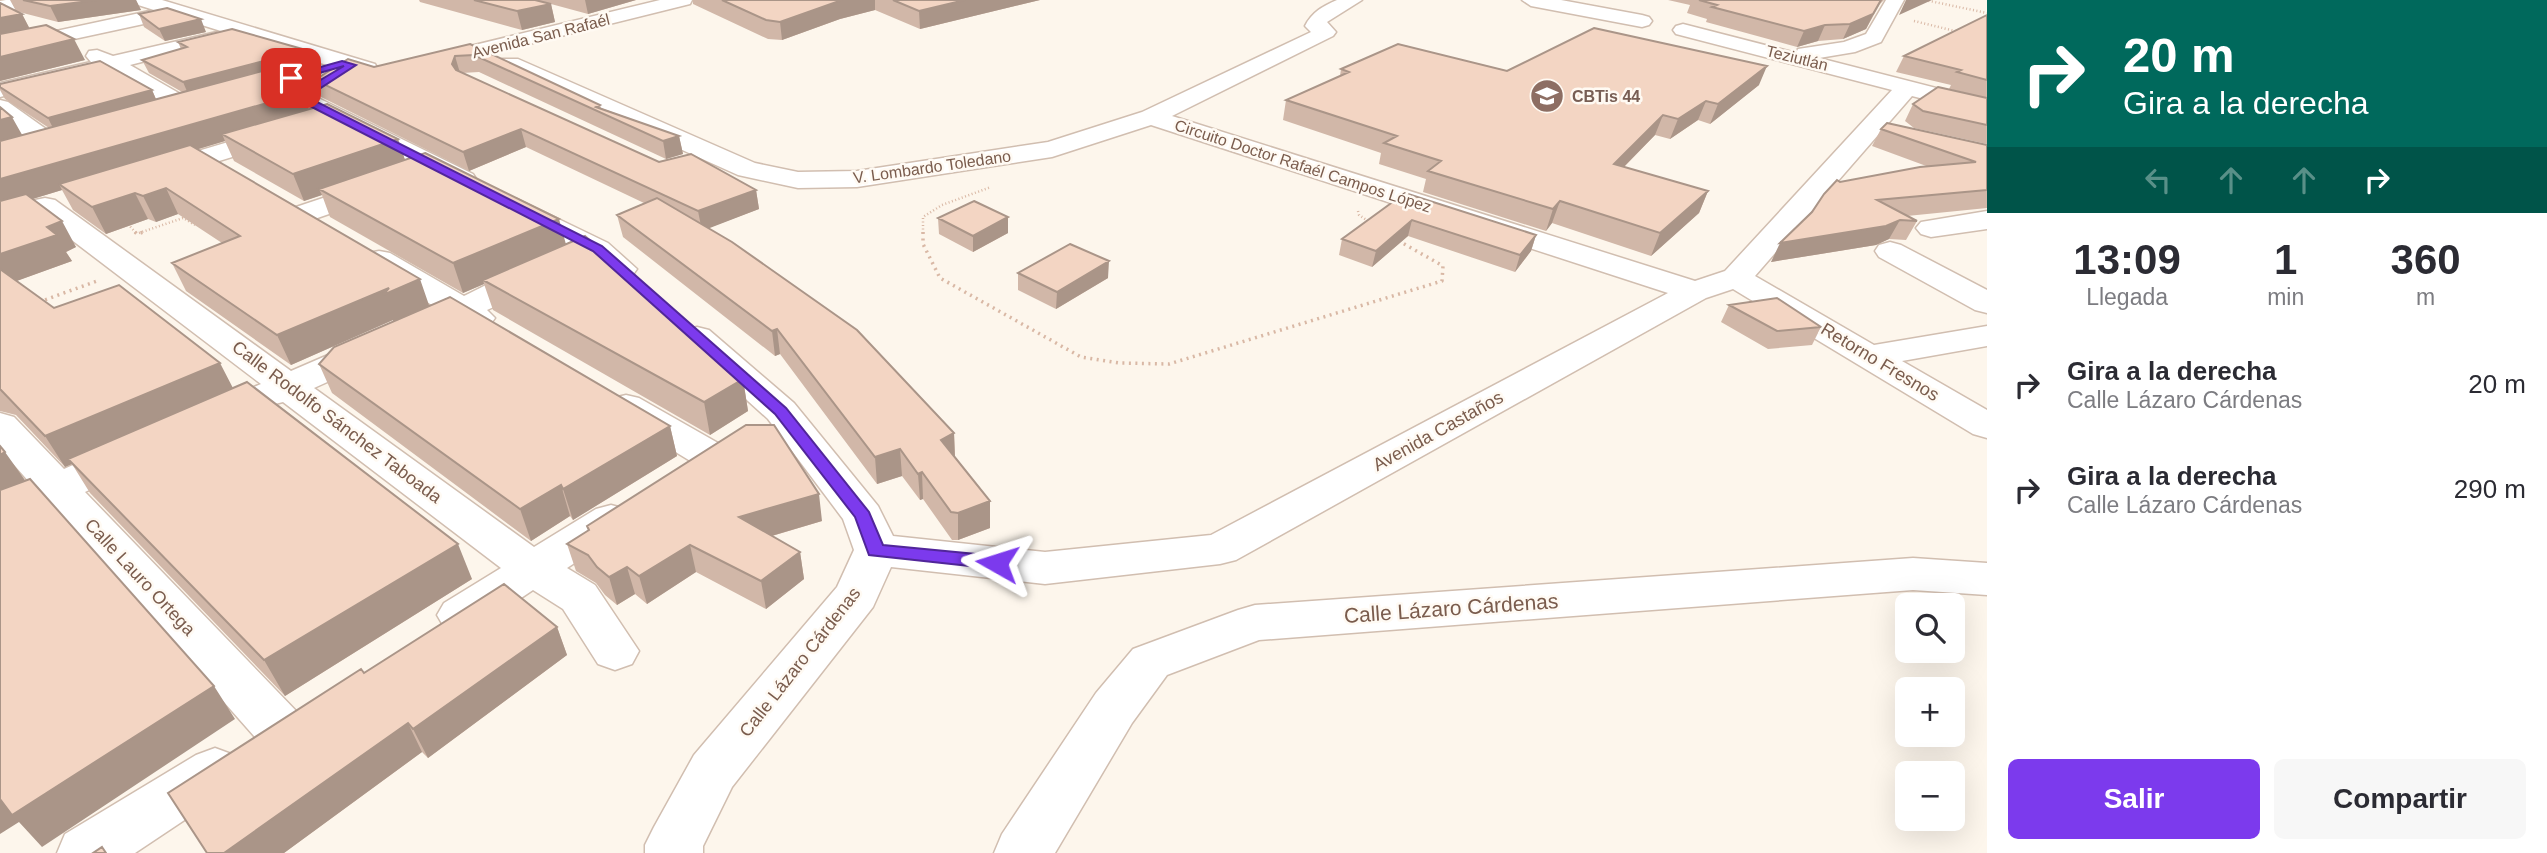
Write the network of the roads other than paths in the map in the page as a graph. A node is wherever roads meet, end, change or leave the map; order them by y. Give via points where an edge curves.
1 (30, 0) edge
2 (142, 0) edge
3 (683, 0) edge
4 (1353, 0) edge
5 (1531, 0) edge
6 (1629, 0) edge
7 (0, 7) edge
8 (1891, 7) edge
9 (178, 10) junction
10 (554, 13) dead end
11 (1610, 15) junction
12 (1642, 21) dead end
13 (593, 23) junction
14 (1683, 30) dead end
15 (246, 31) junction
16 (67, 34) junction
17 (0, 49) edge
18 (1798, 57) junction
19 (494, 63) junction
20 (347, 64) junction
21 (107, 65) junction
22 (410, 67) edge
23 (388, 69) edge
24 (278, 82) edge
25 (1911, 88) junction
26 (0, 90) edge
27 (213, 101) edge
28 (0, 107) edge
29 (188, 108) junction
30 (1987, 108) edge
31 (341, 117) junction
32 (1151, 117) junction
33 (150, 118) edge
34 (76, 137) edge
35 (51, 144) junction
36 (26, 151) edge
37 (718, 155) junction
38 (205, 158) junction
39 (436, 167) junction
40 (675, 168) edge
41 (139, 178) edge
42 (241, 179) edge
43 (46, 206) edge
44 (1987, 220) edge
45 (1931, 228) dead end
46 (597, 249) junction
47 (1890, 251) dead end
48 (1736, 278) junction
49 (638, 285) edge
50 (1695, 291) junction
51 (1987, 303) edge
52 (462, 309) junction
53 (679, 321) edge
54 (1987, 336) edge
55 (509, 337) edge
56 (1869, 356) junction
57 (287, 386) junction
58 (604, 393) edge
59 (236, 409) edge
60 (781, 411) junction
61 (0, 425) edge
62 (1987, 426) edge
63 (160, 443) edge
64 (711, 456) junction
65 (58, 488) junction
66 (0, 514) edge
67 (876, 550) junction
68 (533, 569) junction
69 (1987, 579) edge
70 (430, 634) edge
71 (615, 651) dead end
72 (86, 853) edge
73 (674, 853) edge
74 (1023, 853) edge

1 - 7 street
2 - 9 street
3 - 13 street, Avenida San Rafaél
4 - 32 street, V. Lombardo Toledano via 1315,22 1326,32
5 - 11 street
6 - 11 street
8 - 18 street via 1874,38 1866,43
9 - 15 street
9 - 16 street
10 - 13 street
11 - 12 street
13 - 19 street, Avenida San Rafaél
14 - 18 street, Teziutlán
15 - 20 street
15 - 21 street
16 - 17 street
16 - 21 street
18 - 25 street, Teziutlán
19 - 22 street, Avenida San Rafaél
19 - 37 street, V. Lombardo Toledano
20 - 23 street
20 - 24 street
20 - 31 street via 301,96
21 - 26 street
21 - 29 street
25 - 30 street, Teziutlán
25 - 48 street via 1885,131
27 - 29 street
28 - 35 street
29 - 33 street
31 - 38 street
31 - 39 street
32 - 37 street, V. Lombardo Toledano via 1052,149 857,179 798,180 747,169
32 - 50 street, Circuito Doctor Rafaél Campos López
34 - 35 street
35 - 36 street
37 - 40 street
38 - 41 street
38 - 42 street
39 - 46 street
39 - 52 street via 288,207
43 - 57 street, Calle Rodolfo Sánchez Taboada
44 - 45 street
46 - 49 street
46 - 52 street
47 - 51 street
48 - 50 street, Avenida Castaños
48 - 56 street, Retorno Fresnos
50 - 67 street, Avenida Castaños via 1220,550 1045,568
52 - 55 street
52 - 57 street
53 - 60 street
54 - 56 street
56 - 62 street, Retorno Fresnos
57 - 59 street
57 - 68 street, Calle Rodolfo Sánchez Taboada
58 - 64 street
60 - 64 street
60 - 67 street via 863,516
61 - 65 street, Calle Lauro Ortega
63 - 65 street
64 - 68 street
65 - 66 street
65 - 72 street, Calle Lauro Ortega via 298,719
67 - 73 street, Calle Lázaro Cárdenas via 857,594 713,771
68 - 70 street
68 - 71 street, Calle Rodolfo Sánchez Taboada via 579,597
69 - 74 street, Calle Lázaro Cárdenas via 1913,574 1255,623 1150,663 1114,708

